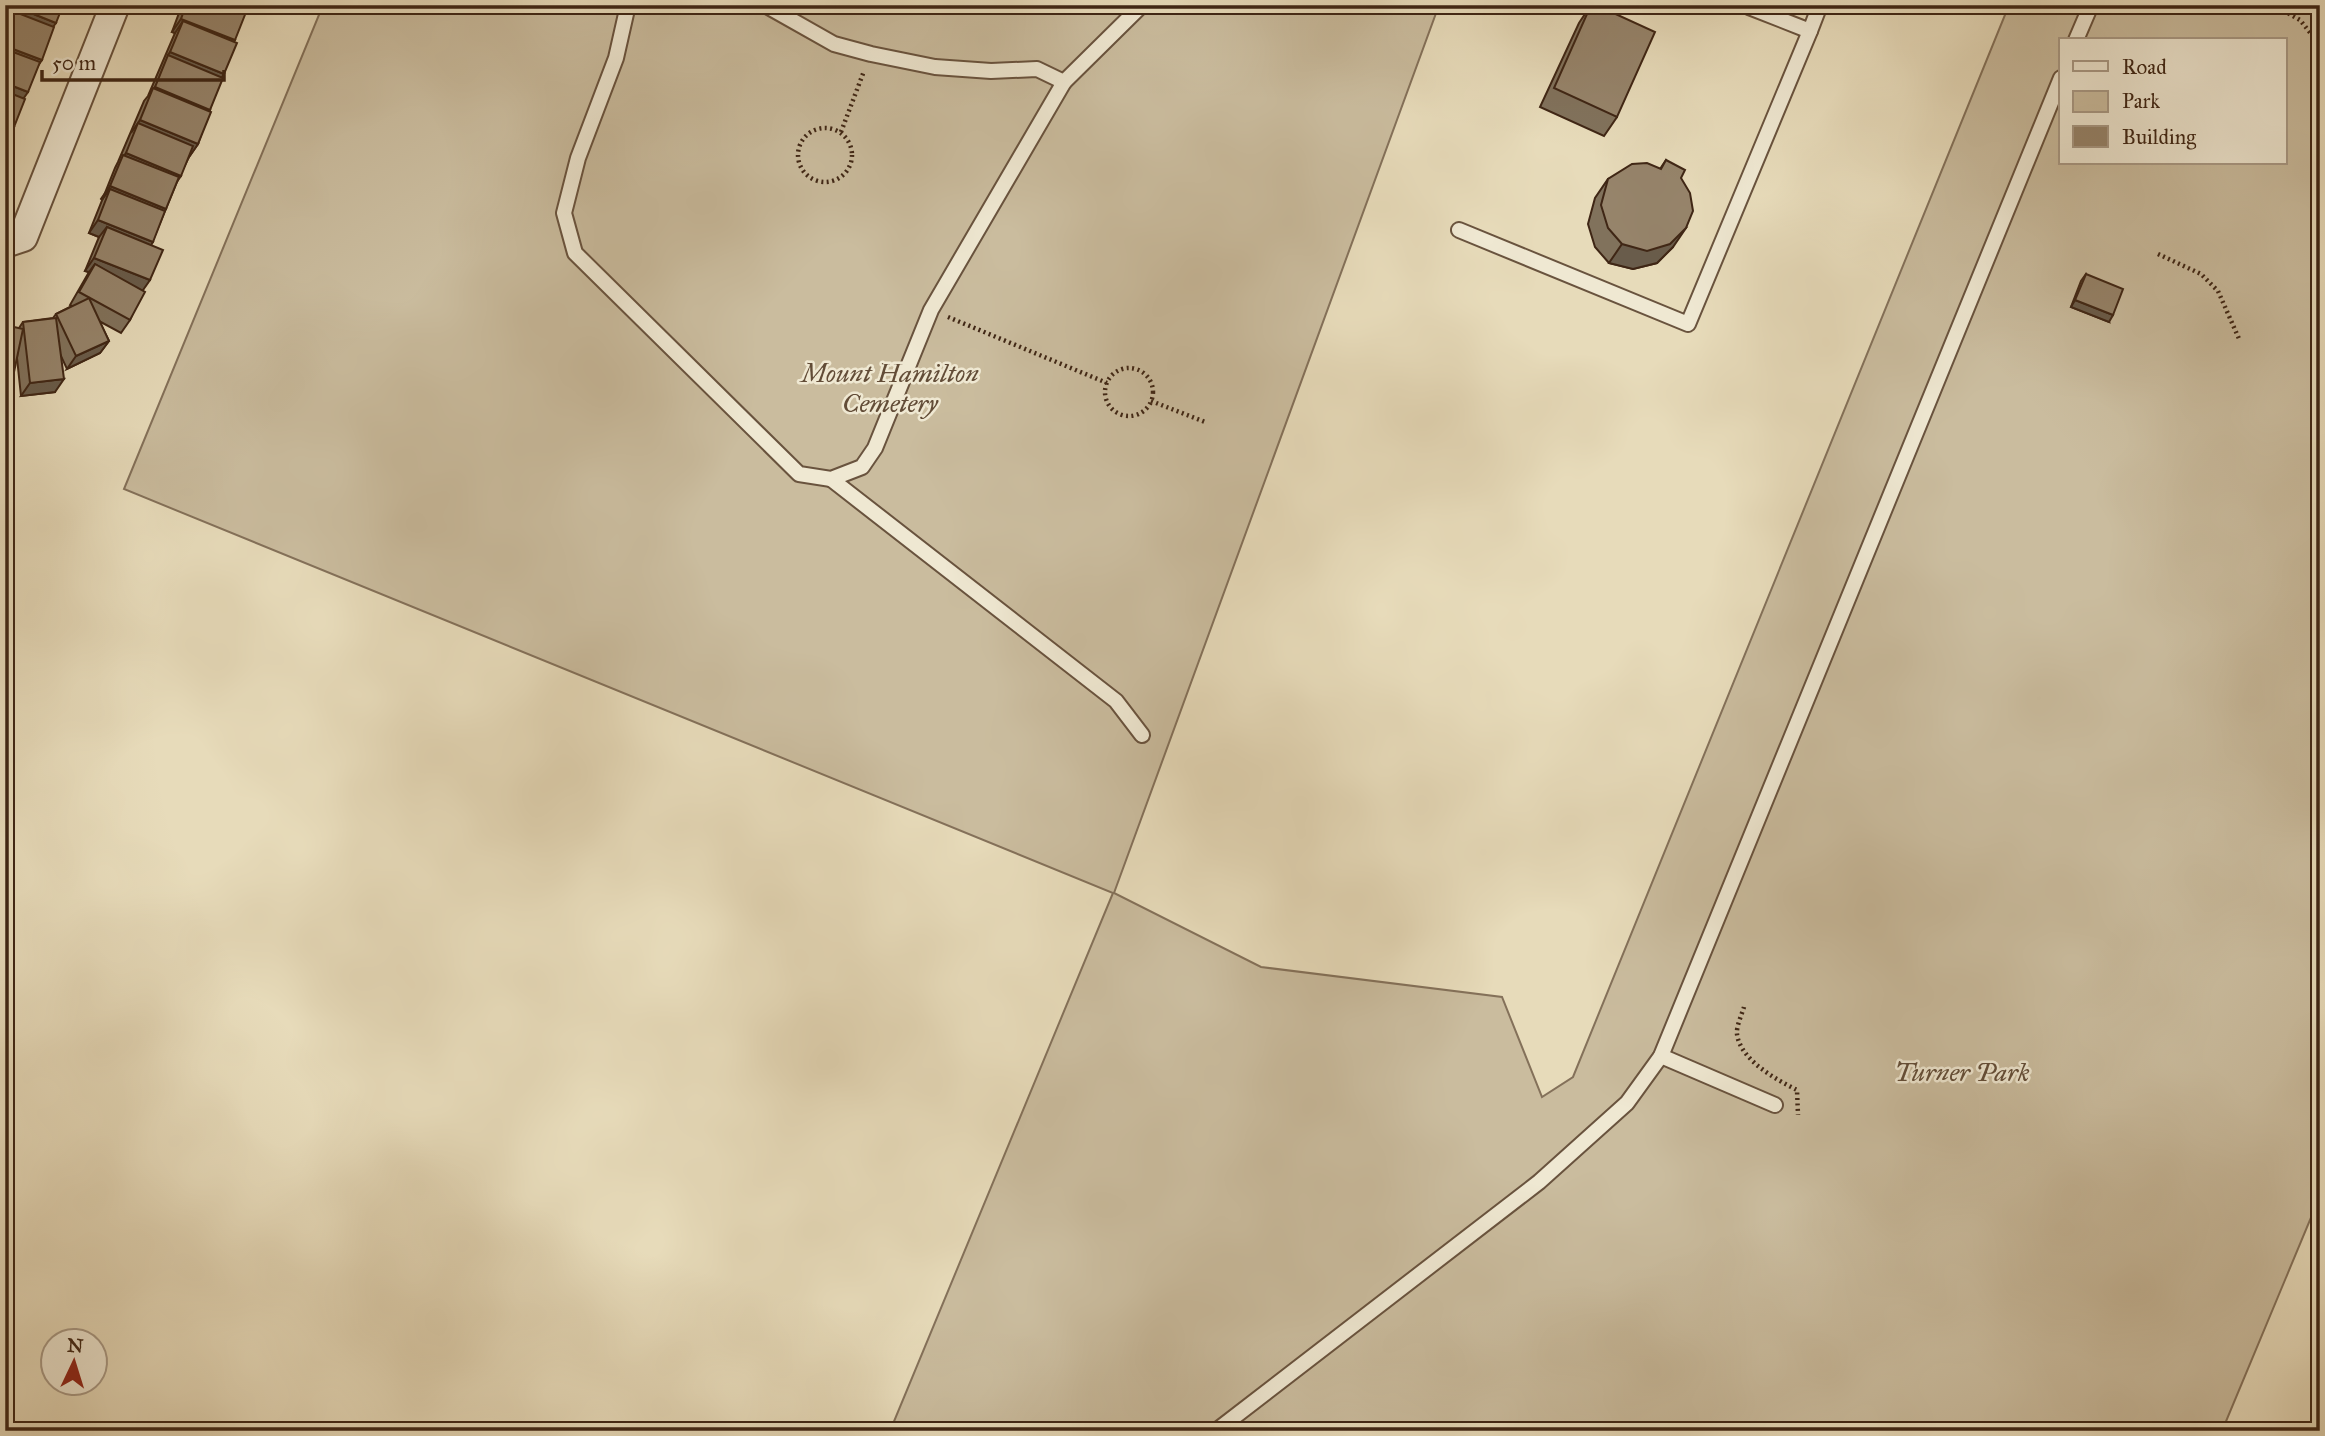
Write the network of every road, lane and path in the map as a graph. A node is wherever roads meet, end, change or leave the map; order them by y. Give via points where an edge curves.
1 (115, 5) edge
2 (628, 5) edge
3 (765, 5) edge
4 (1142, 5) edge
5 (1820, 5) edge
6 (2091, 5) edge
7 (2274, 5) edge
8 (1747, 6) edge
9 (1810, 32) junction
10 (2077, 38) edge
11 (2320, 45) edge
12 (871, 54) junction
13 (1064, 82) junction
14 (2059, 83) edge
15 (841, 132) junction
16 (1459, 230) dead end
17 (5, 243) edge
18 (2158, 254) dead end
19 (931, 310) junction
20 (2240, 341) dead end
21 (1107, 383) junction
22 (1151, 401) junction
23 (1205, 422) dead end
24 (831, 479) junction
25 (1142, 735) dead end
26 (1744, 1007) dead end
27 (1661, 1056) junction
28 (1775, 1105) dead end
29 (1798, 1115) dead end
30 (1216, 1431) edge

1 - 17 street via 23,237
2 - 24 lane via 616,58 578,158 564,213 575,253 799,474
3 - 12 lane via 834,44
4 - 13 lane
5 - 9 lane
6 - 10 lane
7 - 11 path via 2300,20
8 - 9 lane
9 - 16 lane via 1688,324
12 - 13 lane via 947,68 1037,69
12 - 15 path
13 - 19 lane
14 - 27 lane
15 - 15 path via 816,128 803,138 797,155 809,177 828,182 845,174 852,148
18 - 20 path via 2201,274 2218,291
19 - 21 path
19 - 24 lane via 875,448 862,467
21 - 22 path via 1107,399 1116,412 1140,413
21 - 22 path via 1117,372 1138,370 1150,379
22 - 23 path
24 - 25 lane via 1116,701
26 - 29 path via 1737,1034 1748,1058 1797,1090
27 - 28 lane
27 - 30 lane via 1627,1103 1539,1182

